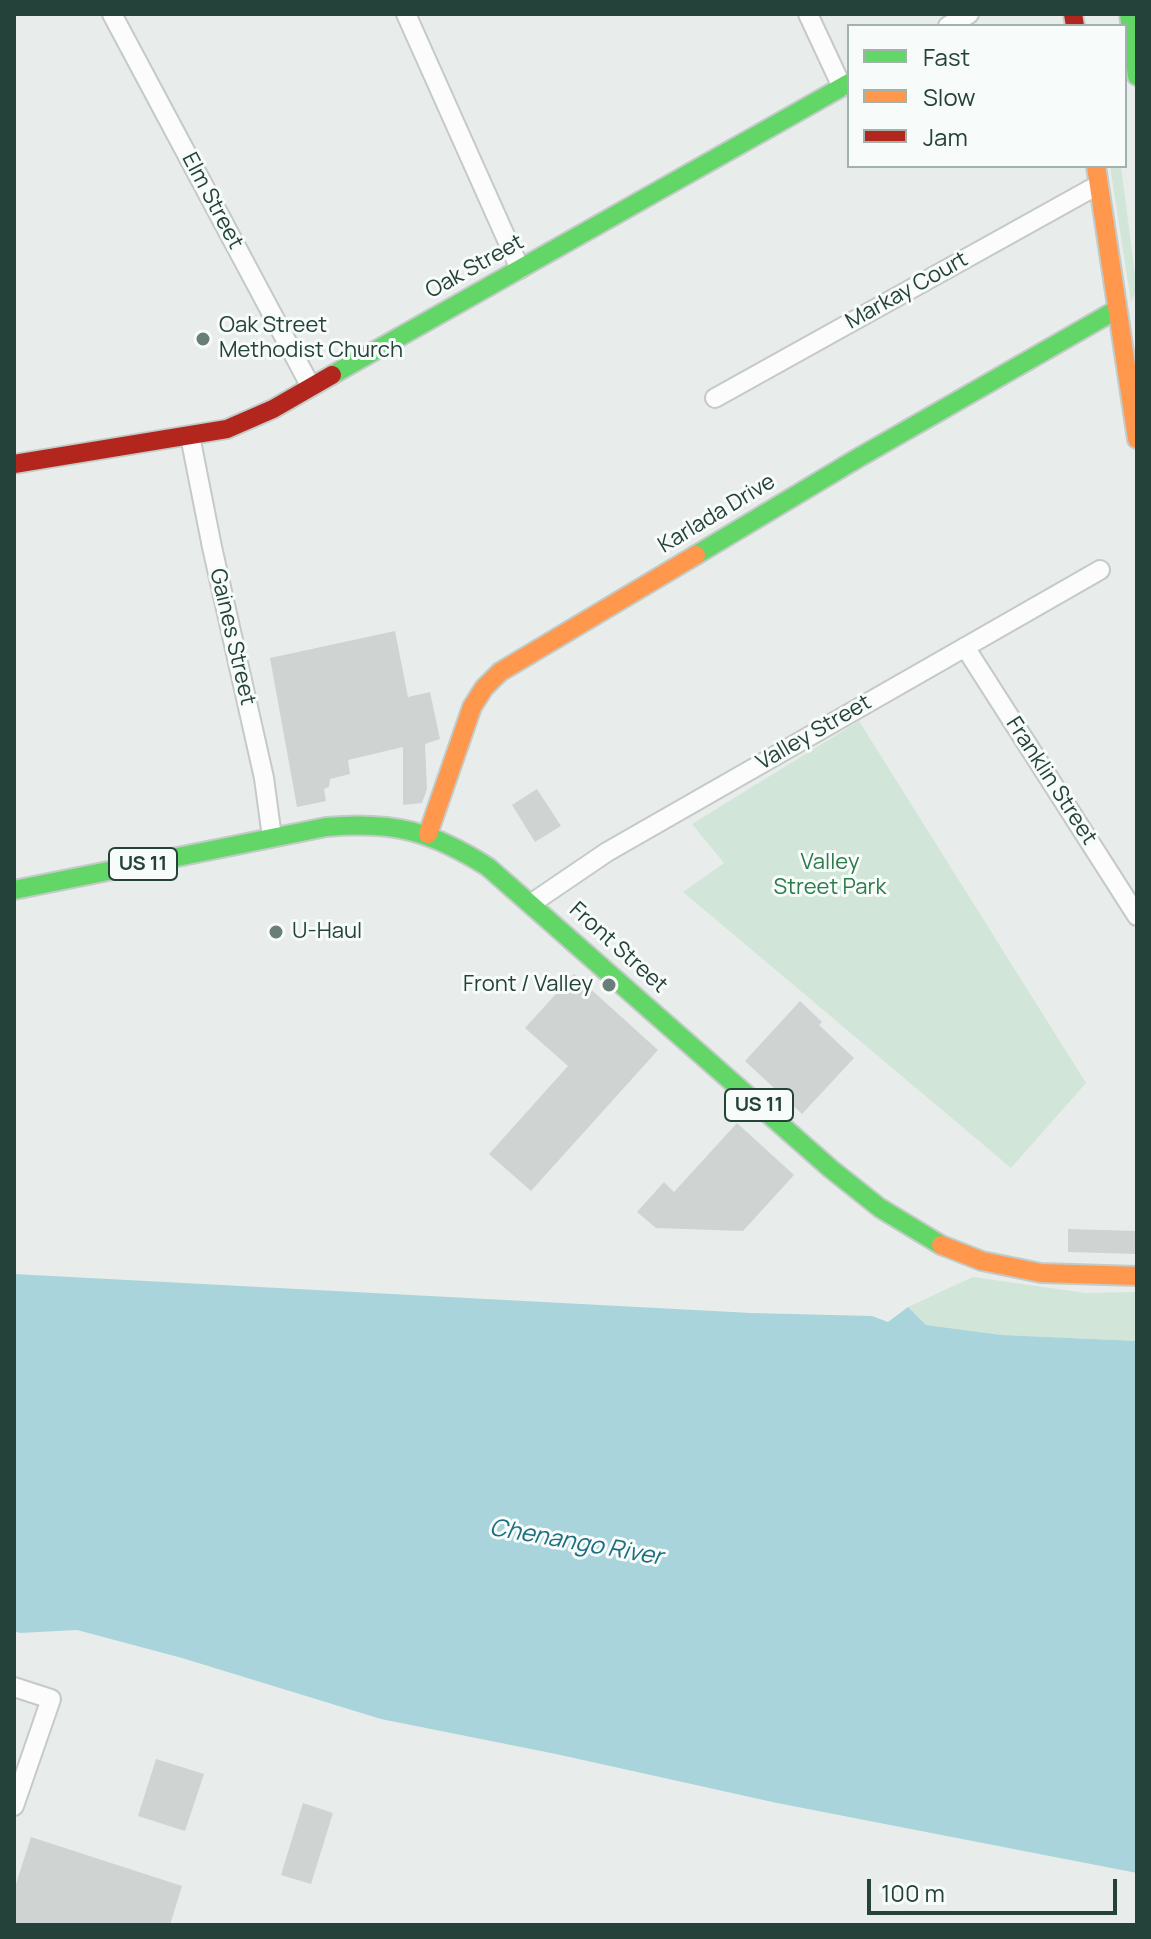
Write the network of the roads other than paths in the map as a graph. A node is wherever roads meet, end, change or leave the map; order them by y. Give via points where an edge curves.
1 (112, 14) edge
2 (406, 14) edge
3 (808, 14) edge
4 (969, 14) edge
5 (1129, 14) edge
6 (952, 24) edge
7 (1137, 76) edge
8 (845, 85) edge
9 (1097, 176) edge
10 (520, 269) junction
11 (1116, 310) junction
12 (311, 387) junction
13 (715, 398) dead end
14 (190, 436) junction
15 (1137, 439) edge
16 (14, 464) edge
17 (1100, 570) dead end
18 (965, 647) junction
19 (428, 834) junction
20 (272, 837) junction
21 (14, 890) edge
22 (532, 903) junction
23 (1137, 916) edge
24 (1137, 1276) edge
25 (14, 1687) edge
26 (14, 1806) edge

1 - 12 street, Elm Street
2 - 10 street
3 - 8 street
4 - 6 street
5 - 7 main road
8 - 10 main road, Oak Street
9 - 11 main road
9 - 13 street, Markay Court
10 - 12 main road, Oak Street
11 - 15 main road
11 - 19 main road, Karlada Drive via 500,672 472,707
12 - 14 main road, Oak Street via 227,429
14 - 16 main road, Oak Street
14 - 20 street, Gaines Street
17 - 18 street, Valley Street
18 - 22 street, Valley Street via 607,852
18 - 23 street, Franklin Street
19 - 20 main road, Front Street / US 11 via 359,824
19 - 22 main road, Front Street / US 11 via 477,859
20 - 21 main road, Front Street / US 11
22 - 24 main road, Front Street / US 11 via 831,1169 936,1243 982,1261 1041,1273
25 - 26 street via 51,1699

